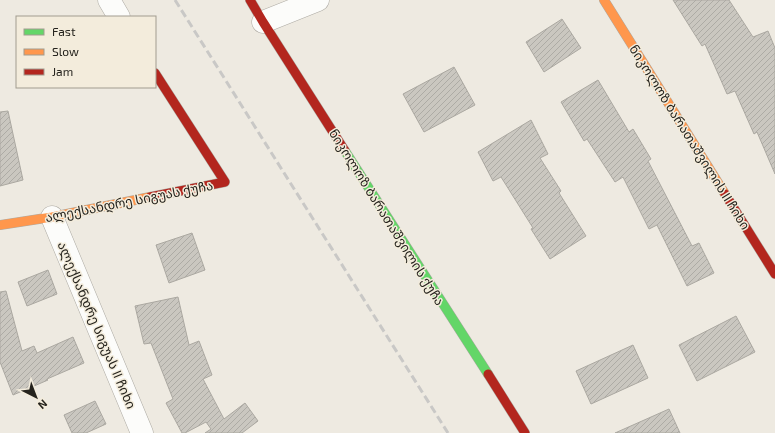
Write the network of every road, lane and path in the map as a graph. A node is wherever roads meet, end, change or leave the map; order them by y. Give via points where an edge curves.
1 (109, 0) edge
2 (250, 0) edge
3 (318, 0) edge
4 (604, 0) edge
5 (119, 16) edge
6 (263, 22) junction
7 (156, 75) edge
8 (52, 217) junction
9 (0, 225) edge
10 (775, 274) edge
11 (142, 433) edge
12 (525, 433) edge

1 - 5 street
2 - 6 street, ნიკოლოზ ბარათაშვილის ქუჩა
3 - 6 street
4 - 10 street, ნიკოლოზ ბარათაშვილის II ჩიხი
6 - 12 street, ნიკოლოზ ბარათაშვილის ქუჩა
7 - 8 street, ალექსანდრე სიგუას ქუჩა via 225,182
8 - 9 street, ალექსანდრე სიგუას ქუჩა
8 - 11 street, ალექსანდრე სიგუას II ჩიხი

